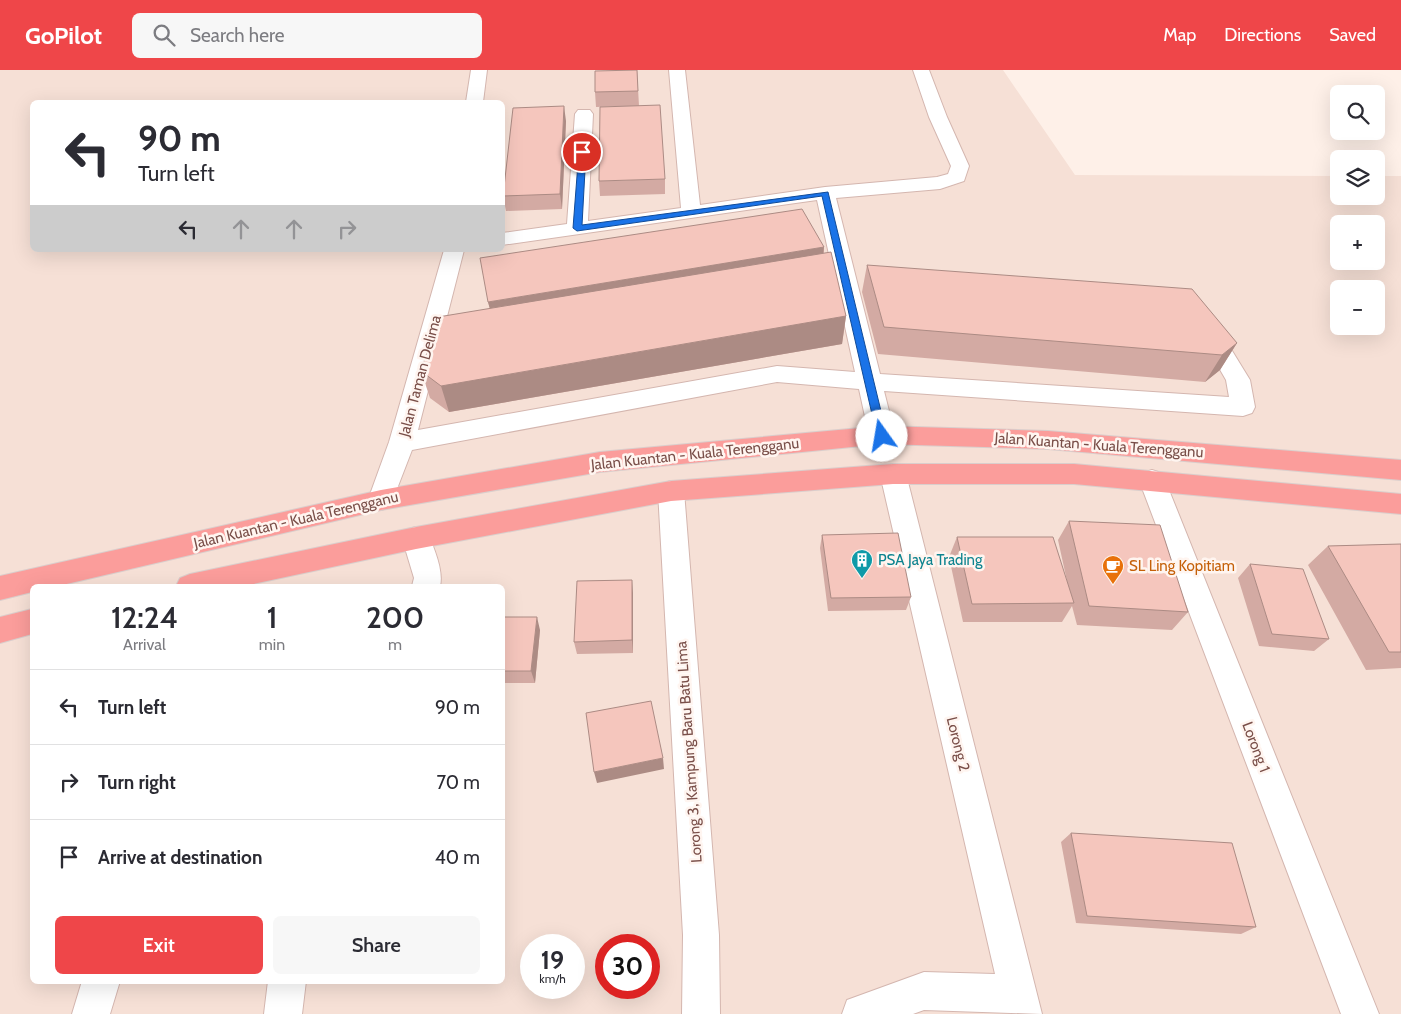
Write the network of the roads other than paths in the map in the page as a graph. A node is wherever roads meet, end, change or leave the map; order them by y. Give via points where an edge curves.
1 (479, 70) edge
2 (677, 70) edge
3 (921, 70) edge
4 (475, 100) edge
5 (584, 114) dead end
6 (825, 193) junction
7 (692, 211) junction
8 (577, 228) junction
9 (505, 239) edge
10 (454, 252) edge
11 (844, 273) junction
12 (775, 284) edge
13 (1194, 307) edge
14 (870, 382) junction
15 (882, 436) junction
16 (402, 442) junction
17 (1401, 470) edge
18 (893, 474) junction
19 (1152, 480) junction
20 (671, 491) junction
21 (381, 500) junction
22 (1401, 504) edge
23 (416, 538) junction
24 (226, 582) edge
25 (208, 584) edge
26 (426, 584) edge
27 (0, 588) edge
28 (30, 622) edge
29 (0, 630) edge
30 (101, 984) edge
31 (287, 984) edge
32 (1020, 1004) edge
33 (91, 1014) edge
34 (283, 1014) edge
35 (701, 1014) edge
36 (860, 1014) edge
37 (1360, 1014) edge

1 - 4 street
2 - 7 street
3 - 6 street via 960,166 957,177 940,183
5 - 8 street
6 - 7 street
6 - 11 street
7 - 8 street
8 - 9 street
10 - 16 street, Jalan Taman Delima via 439,334
11 - 12 street
11 - 14 street
13 - 14 street via 1238,380 1243,406
14 - 15 street
14 - 16 street via 777,374
15 - 17 highway, Jalan Kuantan - Kuala Terengganu via 1048,440
15 - 21 highway, Jalan Kuantan - Kuala Terengganu via 600,462
16 - 21 street, Jalan Taman Delima
18 - 19 highway, Jalan Kuantan - Kuala Terengganu via 1074,474
18 - 20 highway, Jalan Kuantan - Kuala Terengganu
18 - 32 street, Lorong 2
19 - 22 highway, Jalan Kuantan - Kuala Terengganu
19 - 37 street, Lorong 1
20 - 23 highway, Jalan Kuantan - Kuala Terengganu
20 - 35 street, Lorong 3, Kampung Baru Batu Lima via 701,935
21 - 27 highway, Jalan Kuantan - Kuala Terengganu
23 - 24 highway, Jalan Kuantan - Kuala Terengganu
23 - 26 street via 428,578
24 - 25 highway, Jalan Kuantan - Kuala Terengganu
28 - 29 highway
30 - 33 street
31 - 34 street
32 - 36 street via 924,991

